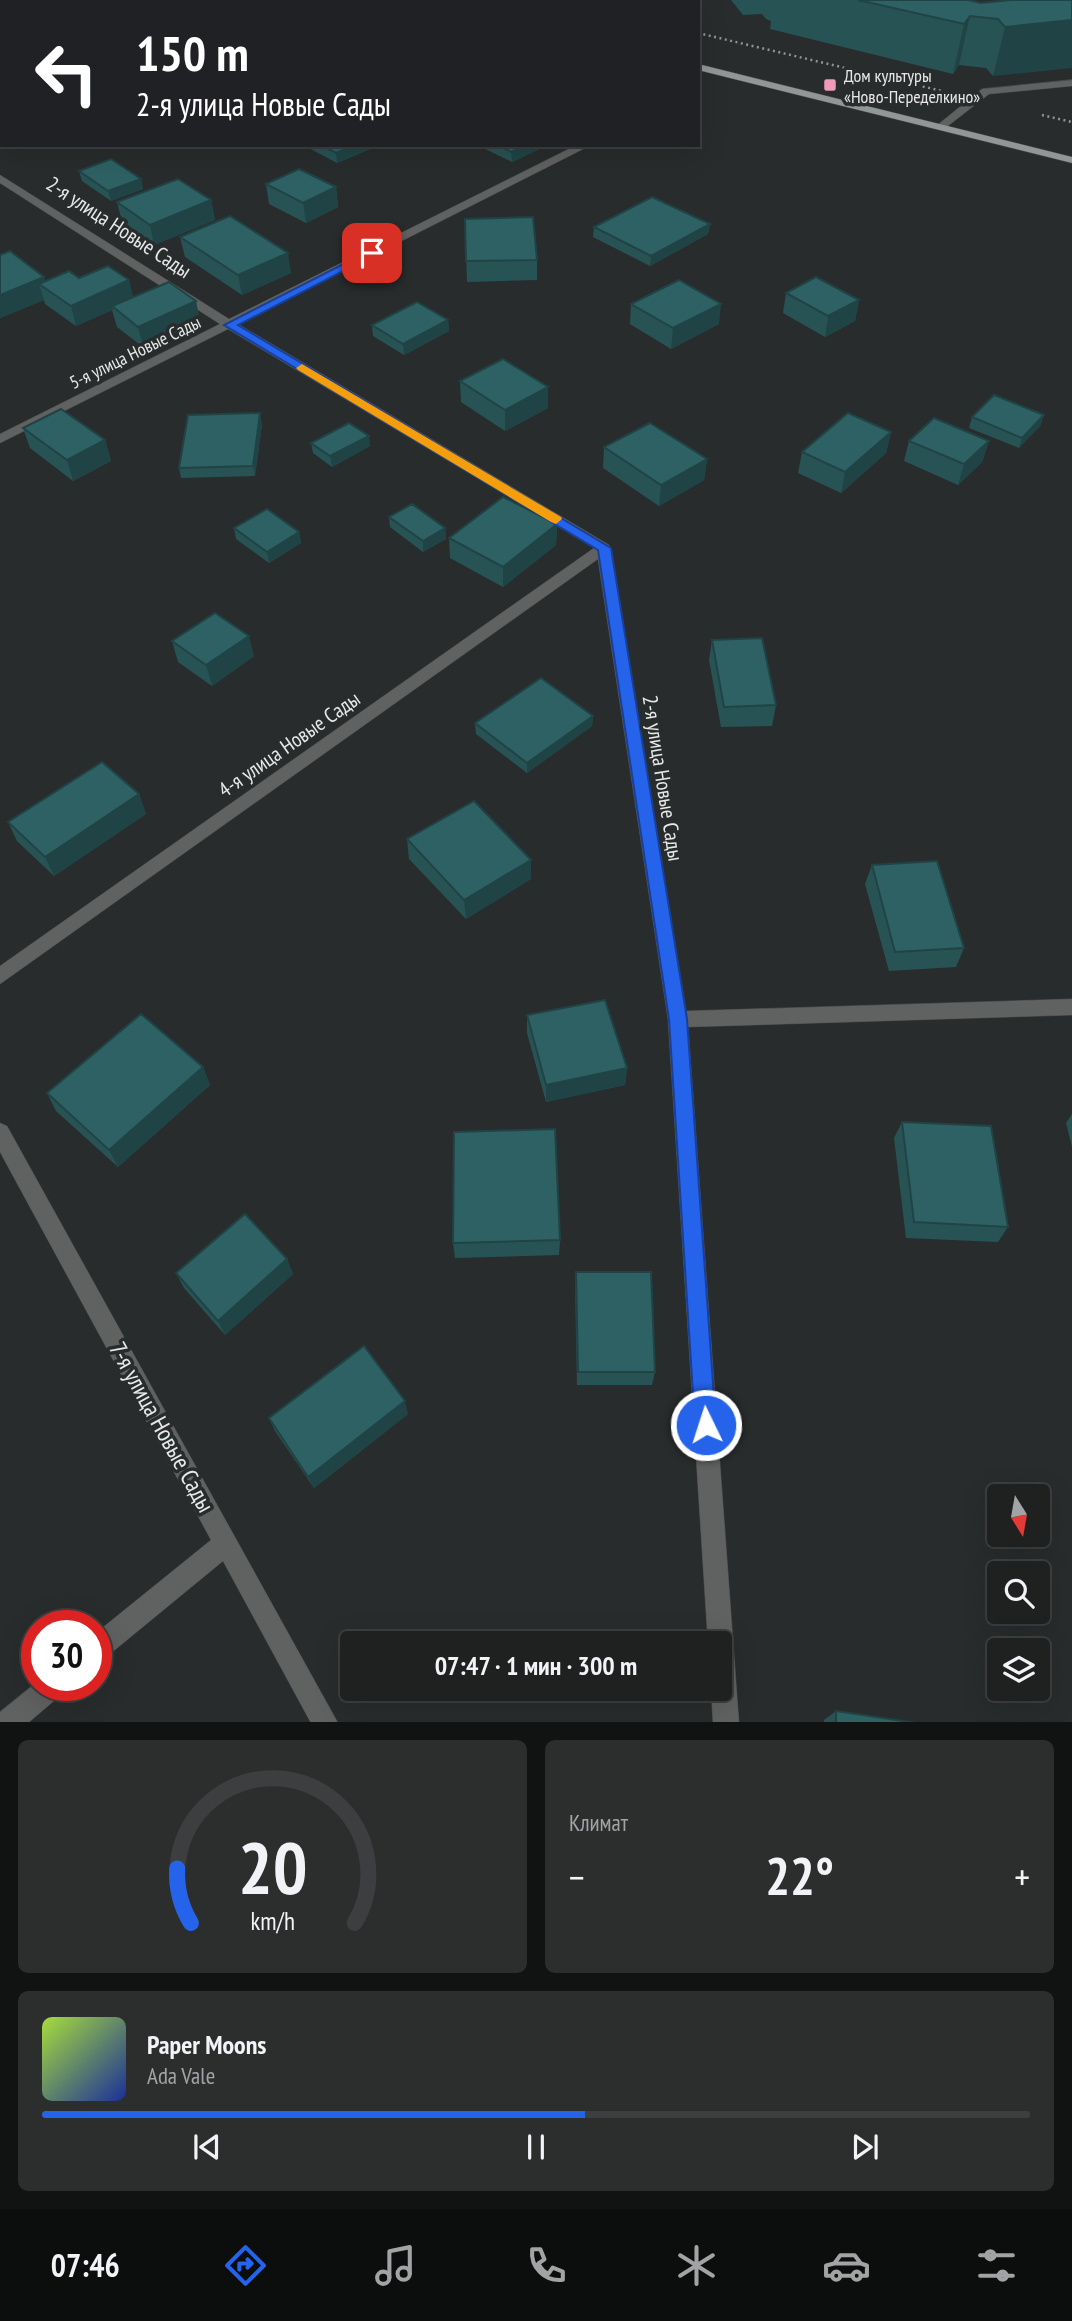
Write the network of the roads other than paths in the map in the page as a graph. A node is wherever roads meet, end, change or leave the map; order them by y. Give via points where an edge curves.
1 (700, 67) edge
2 (1072, 83) edge
3 (940, 127) junction
4 (582, 147) edge
5 (1072, 160) edge
6 (0, 178) edge
7 (230, 325) junction
8 (0, 439) edge
9 (604, 548) junction
10 (0, 976) edge
11 (1072, 1007) edge
12 (678, 1019) junction
13 (0, 1132) edge
14 (226, 1543) junction
15 (112, 1636) edge
16 (33, 1701) edge
17 (8, 1722) edge
18 (324, 1722) edge
19 (726, 1722) edge

1 - 3 main road
2 - 3 street via 986,92
3 - 5 main road
4 - 7 street, 5-я улица Новые Сады
6 - 7 street, 2-я улица Новые Сады
7 - 8 street, 5-я улица Новые Сады
7 - 9 street, 2-я улица Новые Сады
9 - 10 street, 4-я улица Новые Сады
9 - 12 street, 2-я улица Новые Сады
11 - 12 street
12 - 19 street, 2-я улица Новые Сады
13 - 14 street, 7-я улица Новые Сады
14 - 15 street
14 - 18 street, 7-я улица Новые Сады
16 - 17 street

